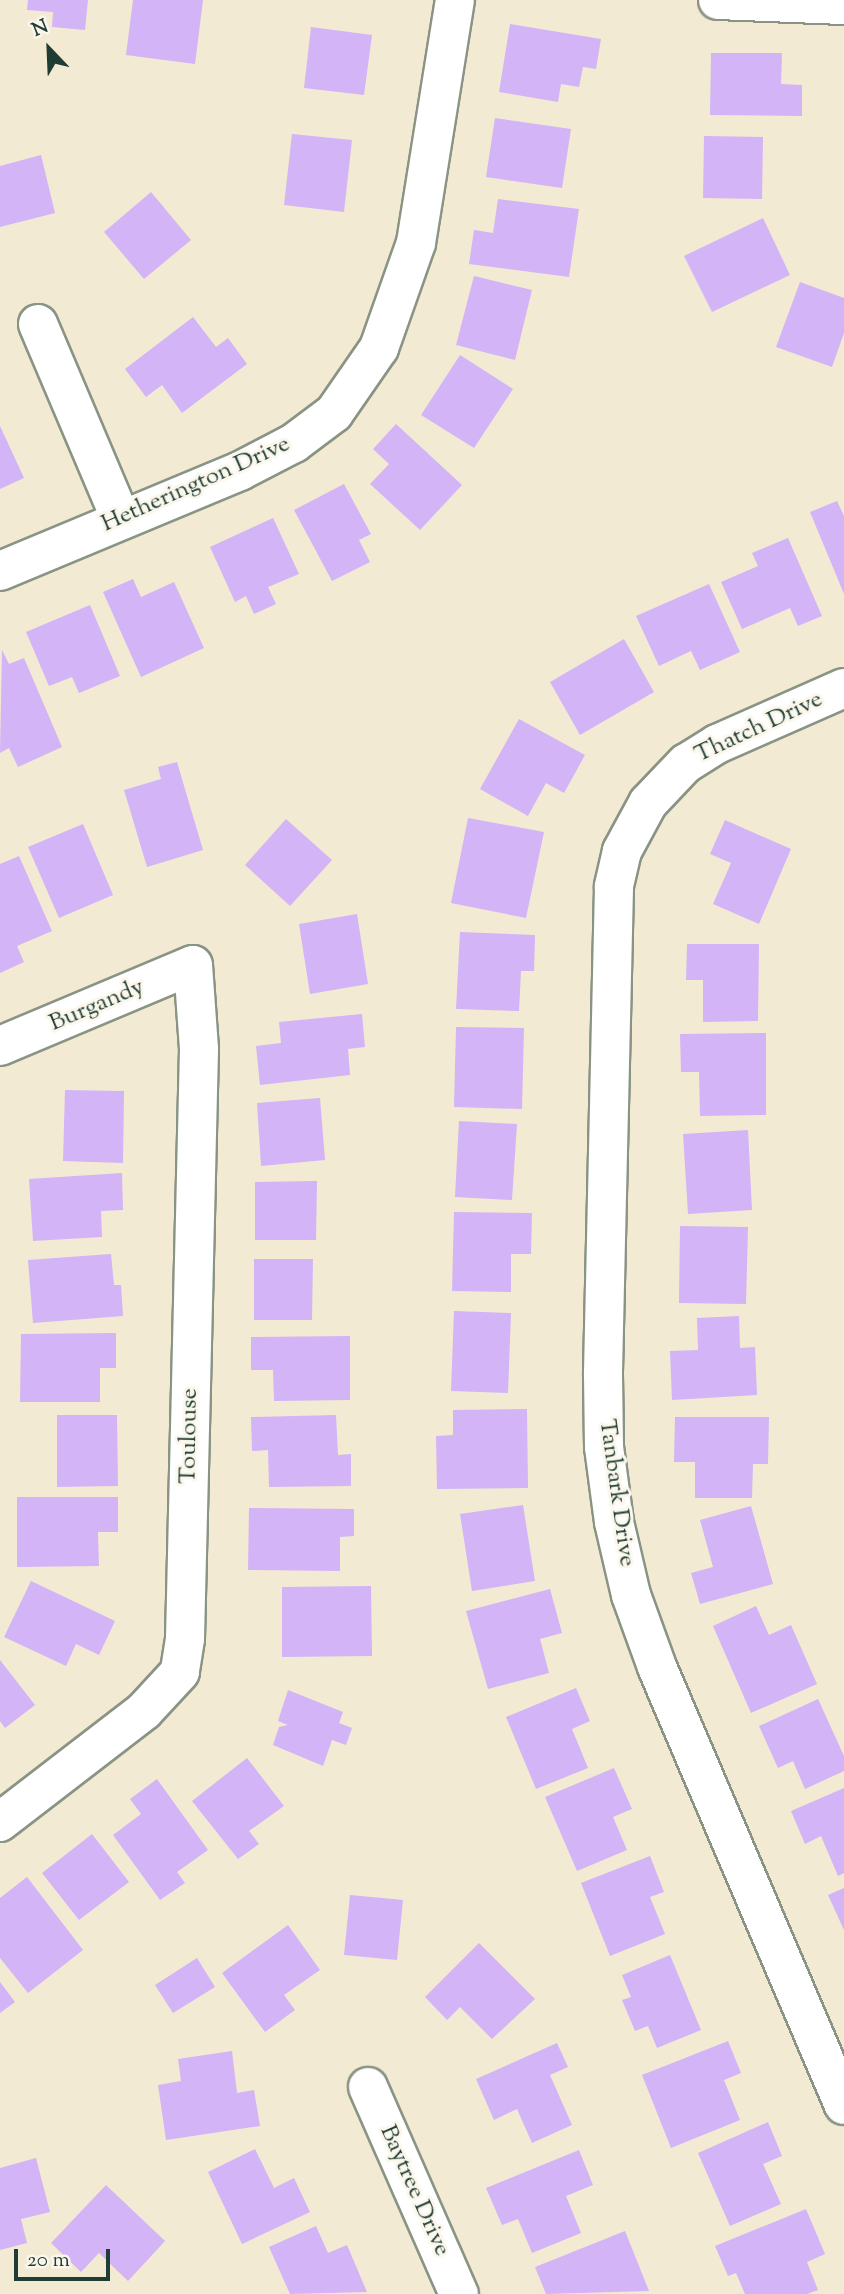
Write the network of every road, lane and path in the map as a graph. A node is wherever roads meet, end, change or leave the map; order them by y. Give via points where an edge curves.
1 (455, 0) edge
2 (718, 0) edge
3 (844, 5) edge
4 (38, 324) dead end
5 (121, 520) junction
6 (0, 571) edge
7 (844, 688) edge
8 (648, 803) joint
9 (193, 965) joint
10 (0, 1046) edge
11 (0, 1822) edge
12 (368, 2087) dead end
13 (844, 2105) edge
14 (459, 2294) edge

1 - 5 street, Hetherington Drive via 416,243 397,307 361,376 334,413 294,443
2 - 3 street
4 - 5 street
5 - 6 street, Hetherington Drive
7 - 8 street, Thatch Drive via 718,744 686,763
8 - 13 street, Tanbark Drive via 622,851 614,887 603,1375 604,1447 614,1522 631,1595 657,1667
9 - 10 street, Burgandy
9 - 11 street, Toulouse via 199,1049 185,1639 180,1672 145,1711
12 - 14 street, Baytree Drive

